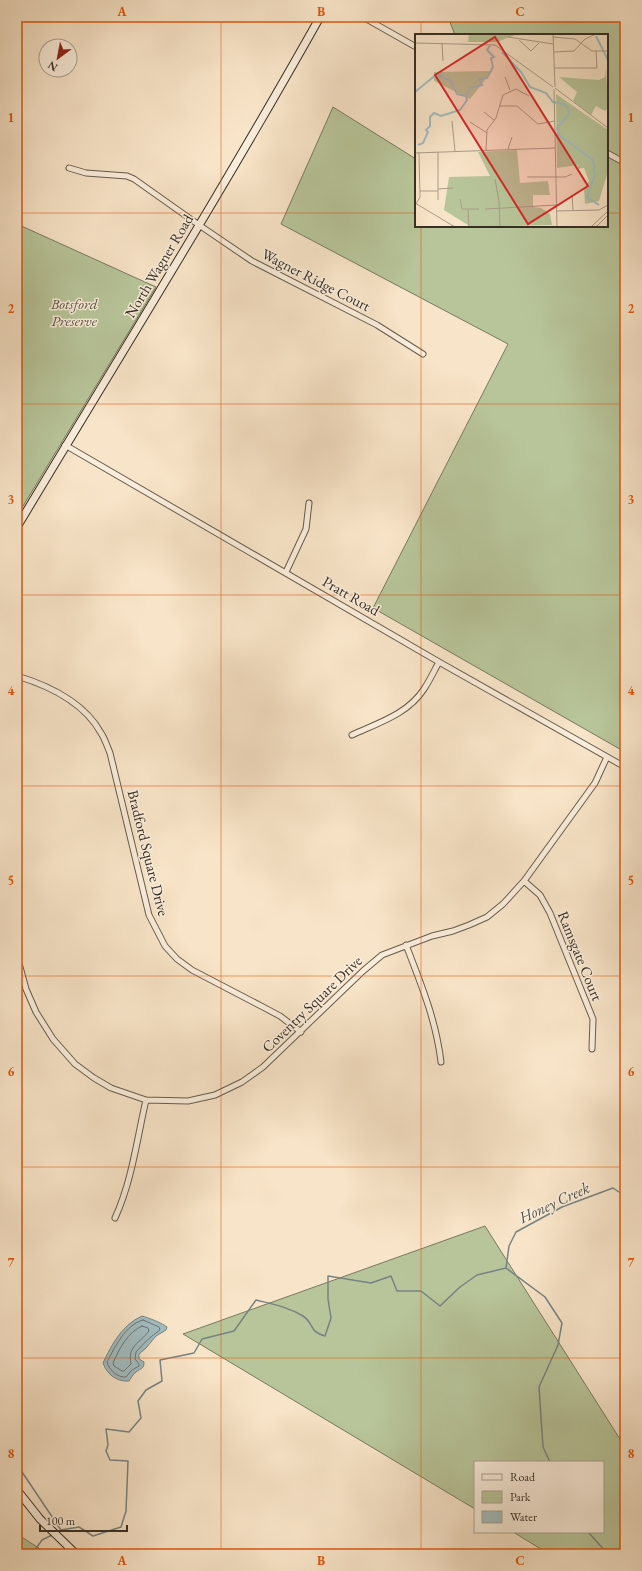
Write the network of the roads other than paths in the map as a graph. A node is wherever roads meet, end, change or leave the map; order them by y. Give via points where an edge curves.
1 (320, 17) edge
2 (364, 17) edge
3 (415, 46) edge
4 (608, 154) edge
5 (625, 163) edge
6 (69, 168) dead end
7 (198, 226) junction
8 (423, 354) dead end
9 (65, 445) junction
10 (309, 503) dead end
11 (17, 527) edge
12 (286, 572) junction
13 (439, 662) junction
14 (17, 676) edge
15 (352, 735) dead end
16 (607, 756) junction
17 (625, 767) edge
18 (524, 881) junction
19 (406, 945) junction
20 (20, 967) dead end
21 (301, 1032) junction
22 (592, 1049) dead end
23 (441, 1062) dead end
24 (146, 1100) junction
25 (115, 1218) dead end
26 (17, 1490) edge
27 (76, 1554) edge

1 - 7 main road, North Wagner Road
2 - 3 street
4 - 5 street
6 - 7 street, Wagner Ridge Court via 86,173 127,176 134,179
7 - 8 street, Wagner Ridge Court via 252,261 377,325
7 - 9 main road, North Wagner Road
9 - 11 main road, North Wagner Road
9 - 12 street, Pratt Road
10 - 12 street via 306,529
12 - 13 street, Pratt Road
13 - 15 street via 424,689 412,703 401,712
13 - 16 street, Pratt Road
14 - 21 street, Bradford Square Drive via 40,684 71,700 87,713 101,733 110,753 149,915 165,946 192,970 280,1016
16 - 17 street, Pratt Road
16 - 18 street, Coventry Square Drive via 595,782
18 - 19 street, Coventry Square Drive via 504,904 486,917 453,931
18 - 22 street, Ramsgate Court via 540,895 562,941 593,1019
19 - 21 street, Coventry Square Drive via 382,955 362,971
19 - 23 street via 430,1009
20 - 24 street, Coventry Square Drive via 36,1012 53,1039 75,1064 110,1088
21 - 24 street, Coventry Square Drive via 263,1067 242,1082 215,1095 188,1101
24 - 25 street via 127,1187
26 - 27 main road via 56,1536

